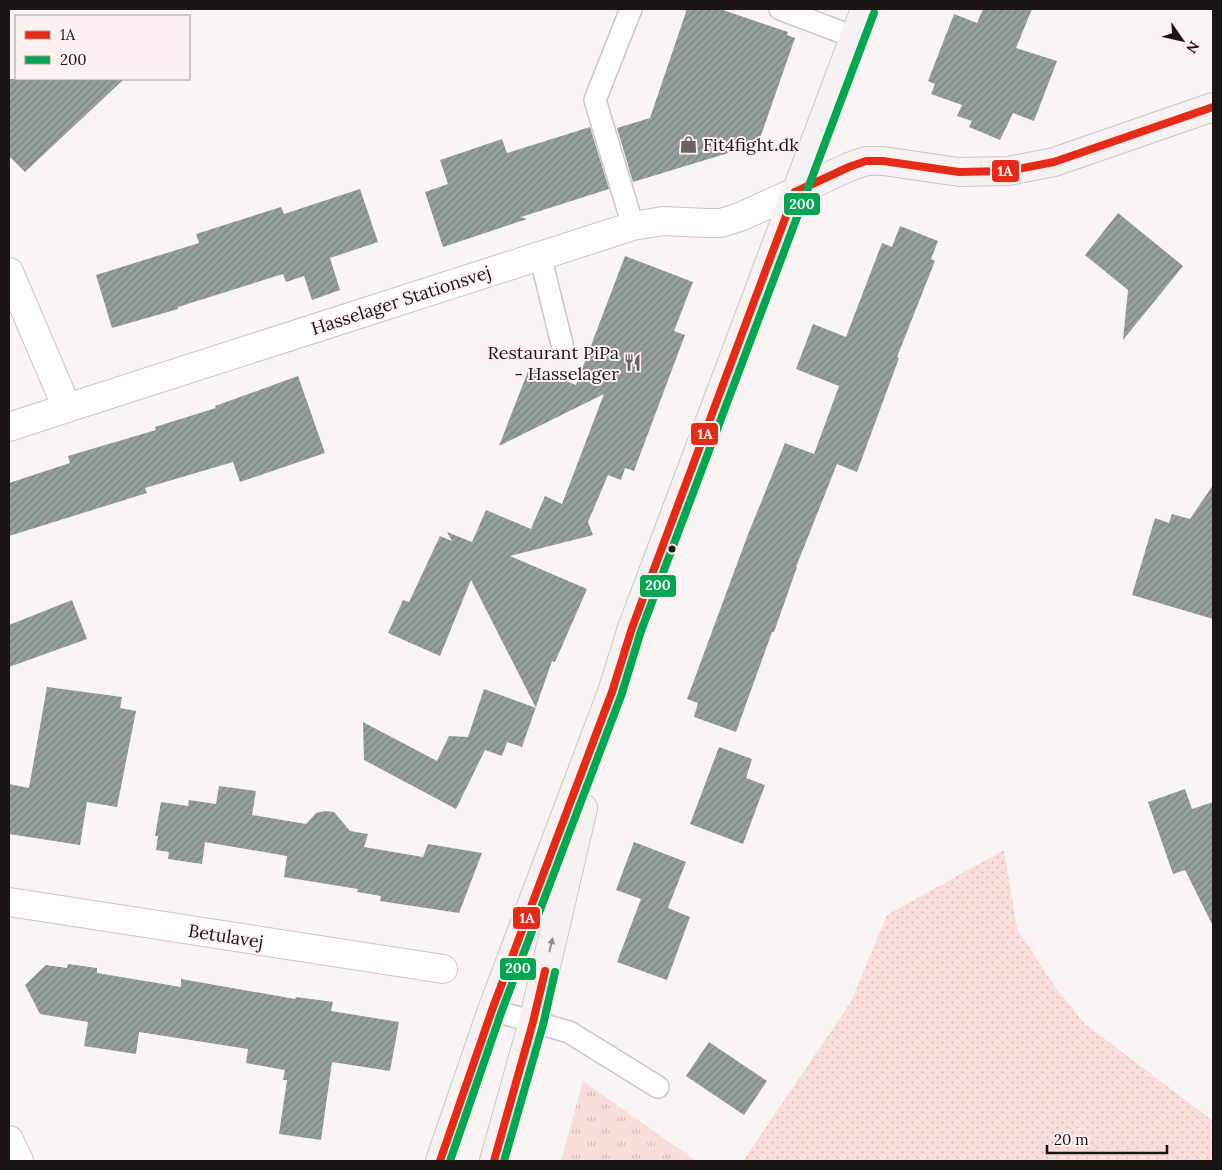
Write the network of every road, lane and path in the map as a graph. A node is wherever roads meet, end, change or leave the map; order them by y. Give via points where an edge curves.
1 (631, 9) edge
2 (780, 9) edge
3 (865, 9) edge
4 (854, 37) junction
5 (1213, 107) edge
6 (795, 192) junction
7 (633, 226) junction
8 (540, 256) junction
9 (9, 272) edge
10 (562, 344) dead end
11 (67, 408) junction
12 (9, 427) edge
13 (610, 697) junction
14 (9, 902) edge
15 (443, 969) dead end
16 (492, 1010) junction
17 (533, 1022) junction
18 (658, 1087) dead end
19 (9, 1140) edge
20 (19, 1161) edge
21 (440, 1161) edge
22 (494, 1161) edge

1 - 7 lane via 594,100
2 - 4 lane
3 - 4 main road
4 - 6 main road
5 - 6 main road via 1054,162 1008,171 959,172 866,161
6 - 7 street, Hasselager Stationsvej via 721,223 663,220
6 - 13 main road via 632,628
7 - 8 street, Hasselager Stationsvej
8 - 10 lane
8 - 11 street, Hasselager Stationsvej
9 - 11 street
11 - 12 street, Hasselager Stationsvej
13 - 16 main road
17 -> 13 main road
14 - 15 street, Betulavej
16 - 17 lane
16 - 21 main road
17 - 18 lane via 569,1032
17 - 22 main road
19 - 20 street

